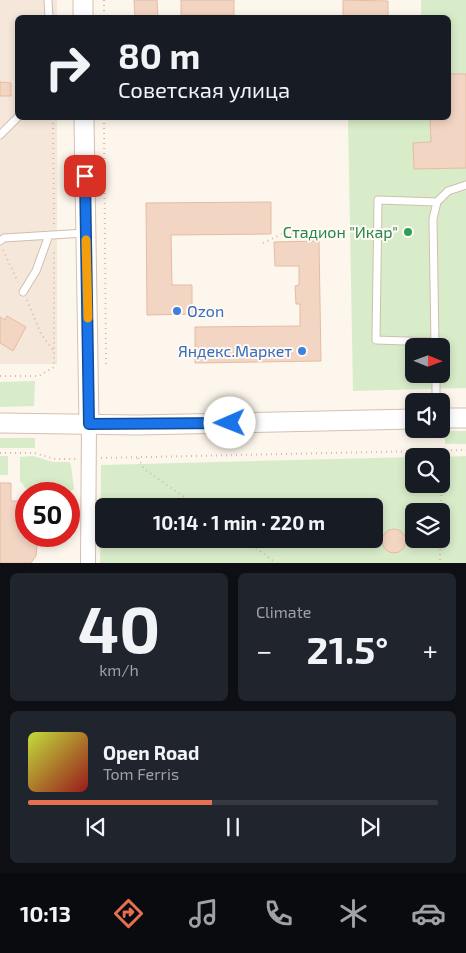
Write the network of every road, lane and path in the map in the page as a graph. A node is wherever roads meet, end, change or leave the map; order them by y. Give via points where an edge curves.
1 (48, 0) edge
2 (83, 0) edge
3 (104, 0) edge
4 (49, 15) edge
5 (83, 15) edge
6 (104, 15) edge
7 (15, 120) edge
8 (84, 120) edge
9 (104, 120) edge
10 (0, 135) edge
11 (466, 185) edge
12 (437, 202) junction
13 (86, 232) junction
14 (337, 233) dead end
15 (49, 235) junction
16 (0, 241) edge
17 (263, 243) dead end
18 (23, 292) dead end
19 (435, 338) edge
20 (405, 342) edge
21 (106, 364) dead end
22 (54, 367) dead end
23 (0, 376) edge
24 (450, 418) edge
25 (466, 418) edge
26 (405, 419) edge
27 (0, 423) edge
28 (89, 424) junction
29 (466, 450) edge
30 (450, 451) edge
31 (405, 452) edge
32 (0, 453) edge
33 (96, 458) dead end
34 (138, 458) junction
35 (77, 459) dead end
36 (186, 498) edge
37 (256, 548) edge
38 (440, 548) edge
39 (88, 563) edge
40 (276, 563) edge
41 (440, 563) edge

1 - 4 lane
2 - 5 main road
3 - 6 path
7 - 10 lane
8 - 13 main road
9 - 21 path
11 - 12 lane via 448,191
12 - 19 lane via 433,219
12 - 20 lane via 378,200 376,340
13 - 15 lane
13 - 28 main road
14 - 17 path via 282,234
15 - 16 lane
15 - 18 lane via 36,271
22 - 23 path via 39,376
24 - 25 main road
26 - 28 main road
27 - 28 main road
28 - 39 street
29 - 30 path
31 - 34 path
32 - 35 path via 34,453 55,459
33 - 34 path
34 - 36 path via 144,469
37 - 40 path
38 - 41 path

